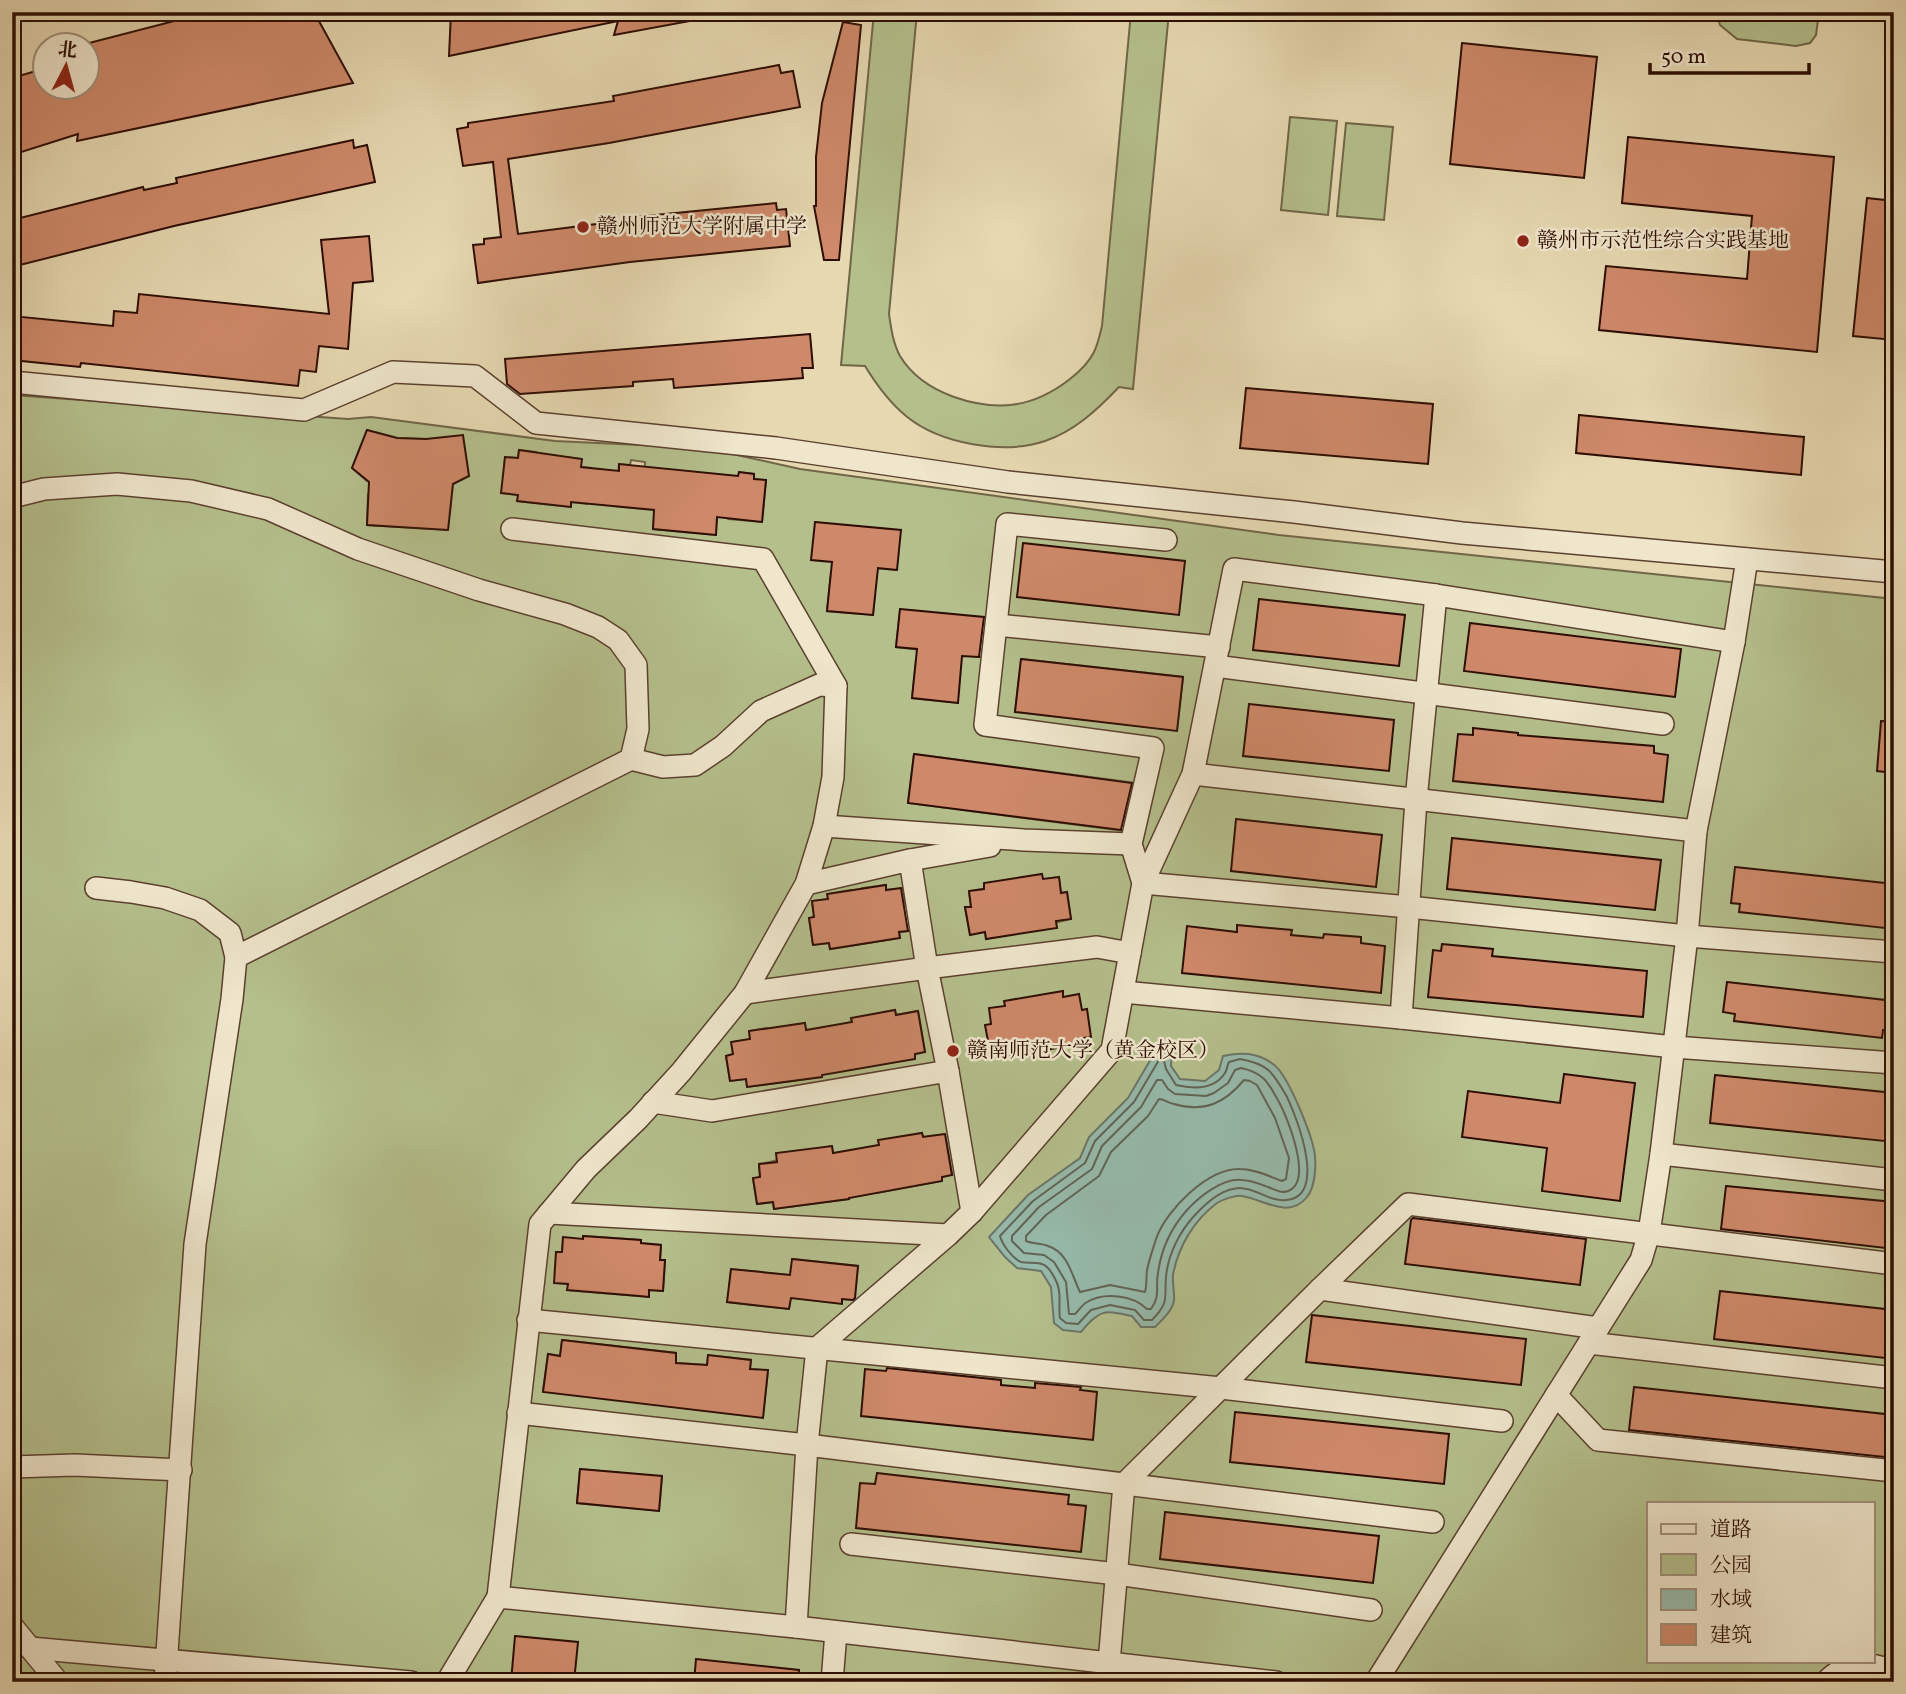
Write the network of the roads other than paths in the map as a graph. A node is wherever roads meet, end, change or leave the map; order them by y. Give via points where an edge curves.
1 (12, 382) edge
2 (12, 497) edge
3 (512, 529) dead end
4 (1166, 540) dead end
5 (1747, 559) junction
6 (1894, 572) edge
7 (1436, 595) junction
8 (997, 625) junction
9 (1734, 642) junction
10 (1217, 656) junction
11 (836, 685) junction
12 (1426, 694) junction
13 (1663, 724) dead end
14 (631, 760) junction
15 (1193, 774) junction
16 (1416, 800) junction
17 (824, 826) junction
18 (1696, 831) junction
19 (1024, 840) junction
20 (1131, 844) junction
21 (910, 860) junction
22 (1143, 883) junction
23 (806, 884) junction
24 (96, 888) dead end
25 (1409, 907) junction
26 (1687, 936) junction
27 (1894, 952) edge
28 (1130, 953) junction
29 (236, 957) junction
30 (927, 968) junction
31 (1123, 992) junction
32 (745, 993) junction
33 (1401, 1018) junction
34 (1674, 1046) junction
35 (1894, 1063) edge
36 (948, 1071) junction
37 (653, 1102) junction
38 (1661, 1154) junction
39 (1894, 1180) edge
40 (972, 1212) junction
41 (549, 1213) junction
42 (1649, 1233) junction
43 (948, 1236) junction
44 (1894, 1264) edge
45 (1320, 1289) junction
46 (528, 1320) junction
47 (1593, 1336) junction
48 (817, 1348) junction
49 (1894, 1378) edge
50 (1221, 1388) junction
51 (1556, 1395) junction
52 (518, 1413) junction
53 (1502, 1421) dead end
54 (807, 1445) junction
55 (12, 1468) edge
56 (181, 1470) junction
57 (1894, 1471) edge
58 (1124, 1484) junction
59 (1433, 1522) dead end
60 (851, 1544) dead end
61 (1117, 1574) junction
62 (498, 1597) junction
63 (1371, 1610) dead end
64 (12, 1626) edge
65 (796, 1627) junction
66 (836, 1632) junction
67 (30, 1648) junction
68 (167, 1660) junction
69 (1100, 1669) edge
70 (1894, 1673) edge
71 (58, 1682) edge
72 (165, 1682) edge
73 (411, 1682) edge
74 (447, 1682) edge
75 (832, 1682) edge
76 (1276, 1682) edge
77 (1376, 1682) edge
78 (1826, 1682) edge

1 - 5 street via 304,410 393,372 475,376 536,423 776,448 1008,482 1462,534
2 - 14 street via 44,489 117,484 191,491 268,509 358,549 598,626 618,640 636,665 638,729
3 - 11 street via 763,559
4 - 8 street via 1007,523
5 - 6 street
5 - 9 street
7 - 9 street
7 - 10 street via 1234,569
7 - 12 street
8 - 10 street
8 - 20 street via 985,725 1153,748
9 - 18 street
10 - 12 street
10 - 15 street
11 - 14 street via 819,685 761,711 695,765 663,767
11 - 17 street via 833,778
12 - 13 street
12 - 16 street
14 - 29 street
15 - 16 street
15 - 22 street
16 - 18 street
16 - 25 street
17 - 19 street
17 - 23 street
18 - 26 street
19 - 20 street
19 - 21 street
20 - 22 street
21 - 23 street
21 - 30 street
22 - 25 street
22 - 28 street
23 - 32 street
24 - 29 street via 165,898 200,910 230,933
25 - 26 street
25 - 33 street
26 - 27 street
26 - 34 street
28 - 30 street via 1097,947
28 - 31 street
29 - 56 street via 195,1244
30 - 32 street
30 - 36 street
31 - 33 street
31 - 40 street via 1112,1050
32 - 37 street
33 - 34 street
34 - 35 street
34 - 38 street
36 - 37 street via 712,1111
36 - 40 street
37 - 41 street
38 - 39 street
38 - 42 street
40 - 43 street
41 - 43 street
41 - 46 street via 540,1224
42 - 44 street
42 - 45 street via 1408,1204
42 - 47 street via 1641,1259
43 - 48 street
45 - 47 street
45 - 50 street
46 - 48 street
46 - 52 street
47 - 49 street
47 - 51 street
48 - 50 street
48 - 54 street
50 - 53 street
50 - 58 street
51 - 57 street via 1598,1440
51 - 77 street
52 - 54 street
52 - 62 street
54 - 58 street
54 - 65 street
55 - 56 street via 75,1465
56 - 68 street
58 - 59 street
58 - 61 street
60 - 61 street
61 - 63 street
61 - 69 street
62 - 65 street
62 - 74 street
64 - 67 street
65 - 66 street
66 - 69 street
66 - 75 street
67 - 68 street
67 - 71 street
68 - 72 street
68 - 73 street
69 - 76 street
70 - 78 street via 1868,1665 1848,1667

